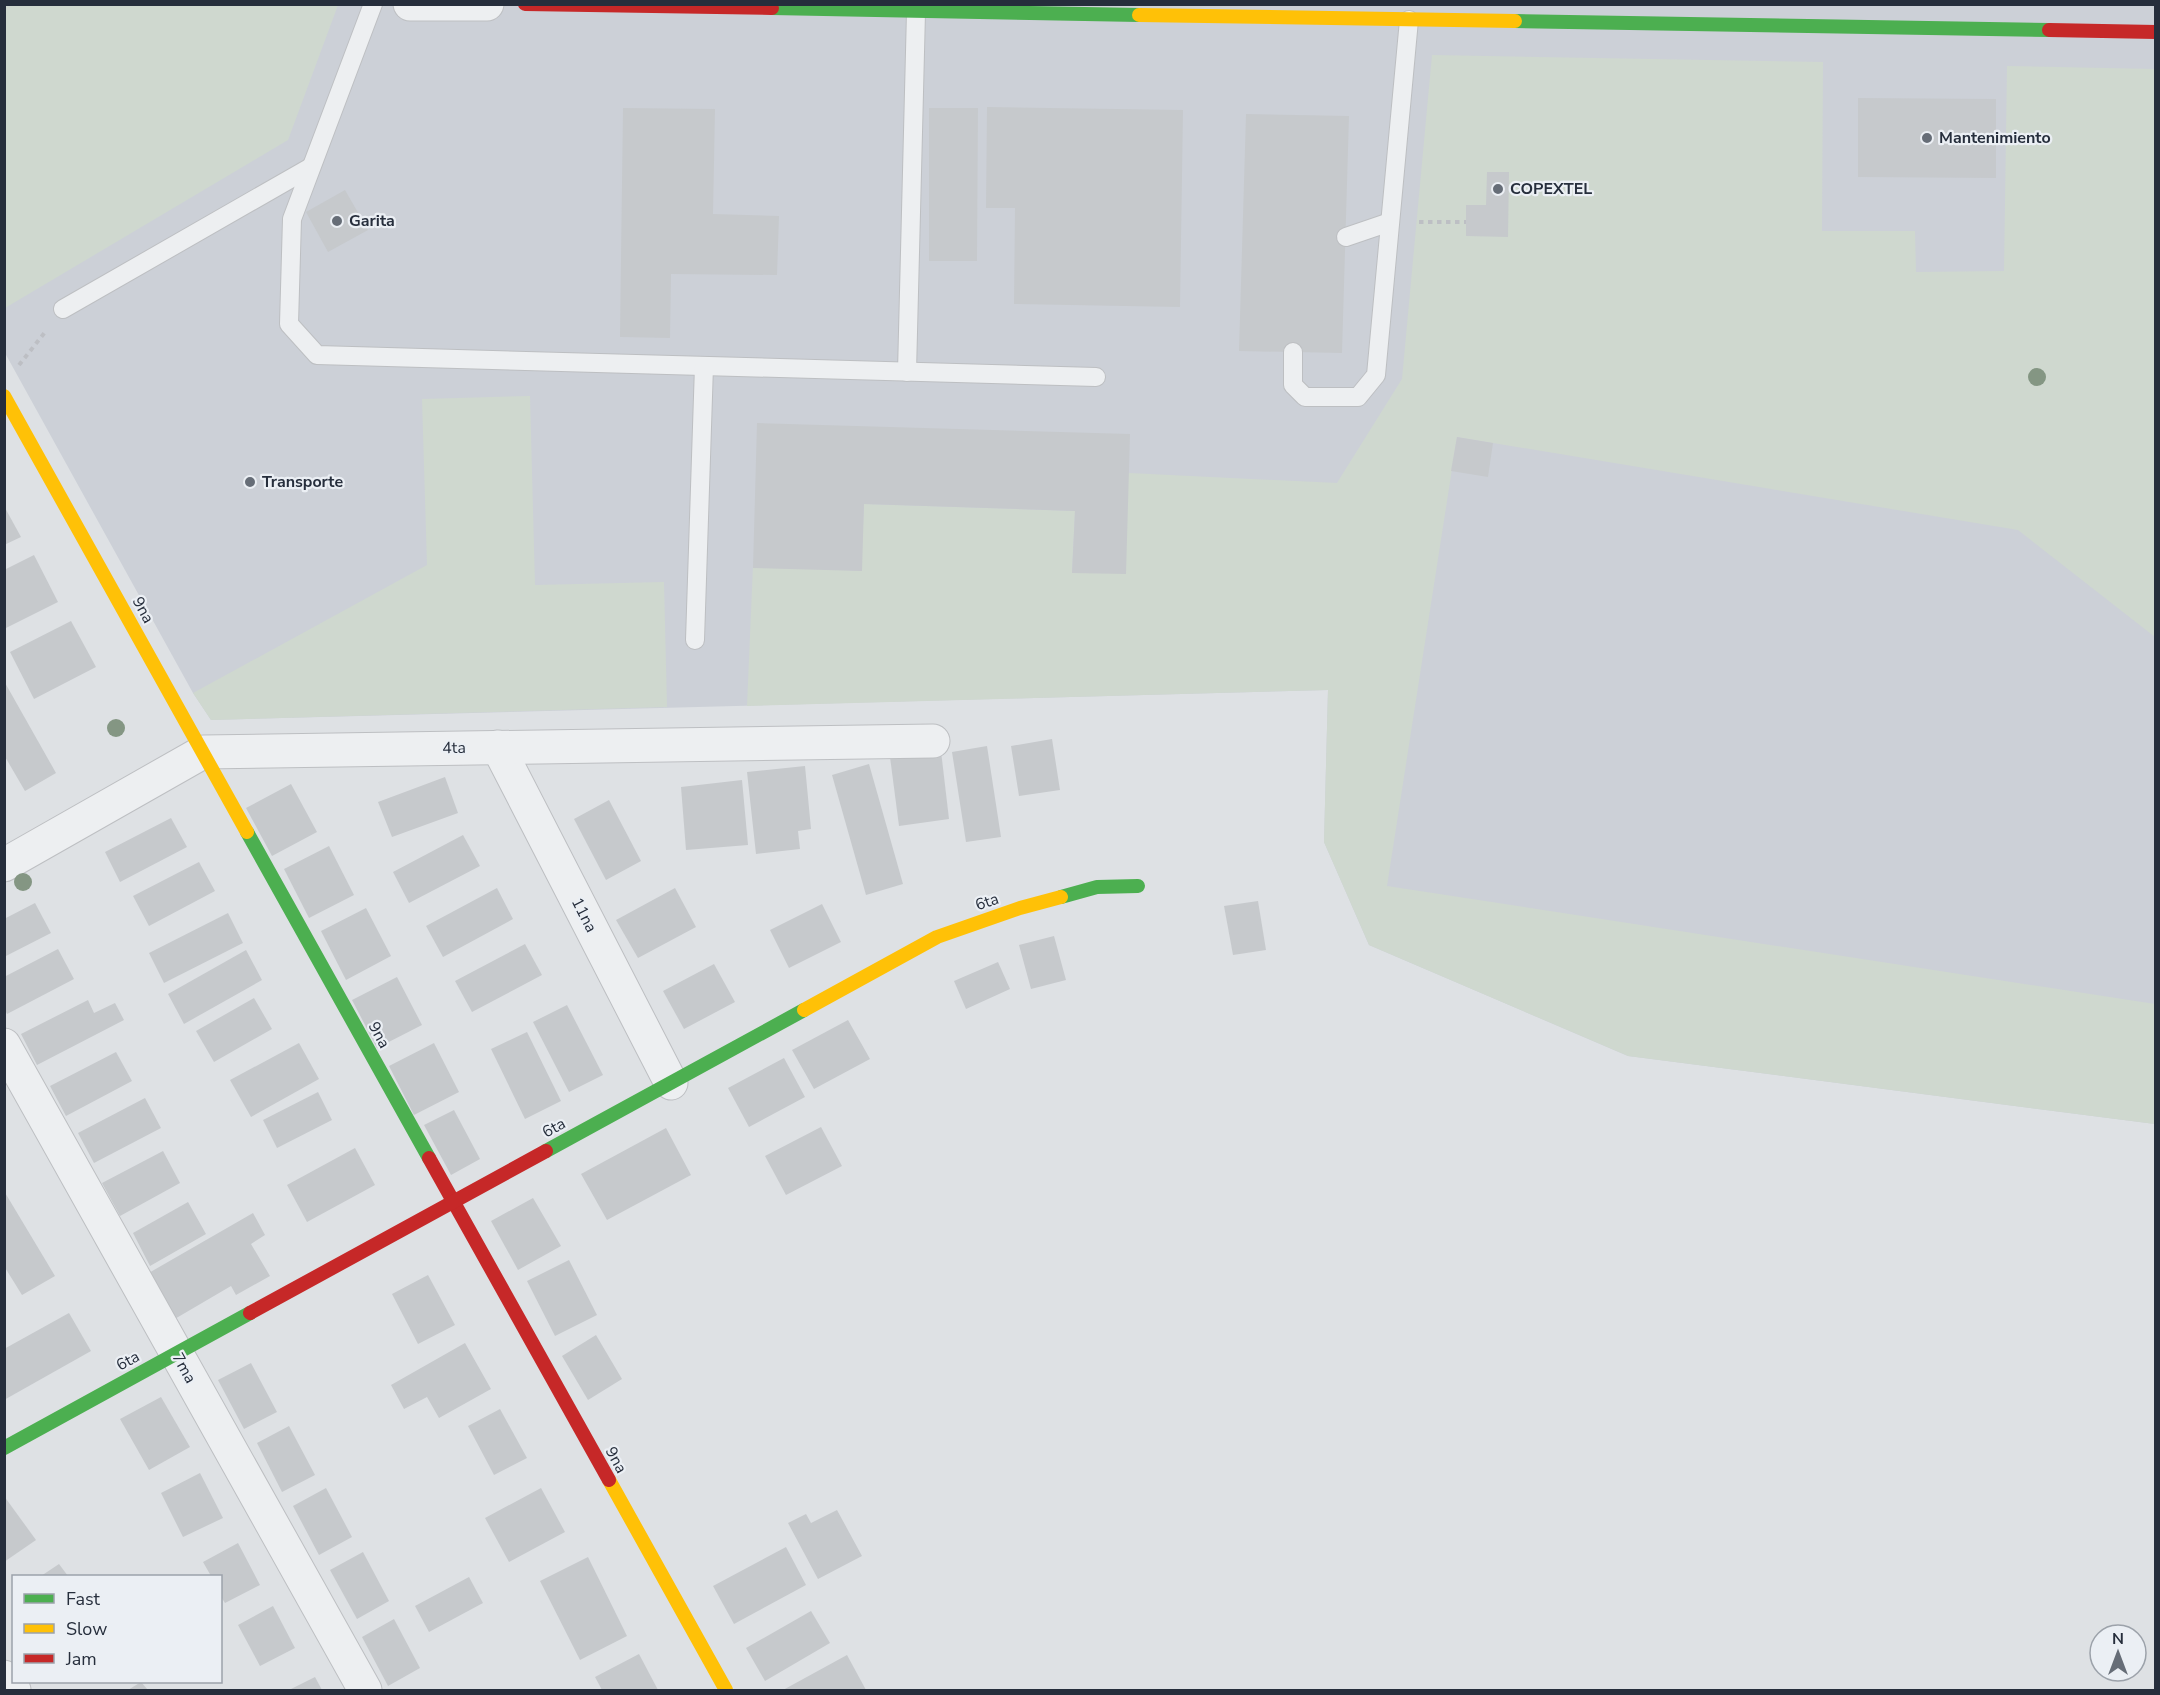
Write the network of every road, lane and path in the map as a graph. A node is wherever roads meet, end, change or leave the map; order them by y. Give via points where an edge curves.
1 (373, 4) edge
2 (410, 4) edge
3 (487, 4) edge
4 (525, 4) edge
5 (916, 12) junction
6 (1409, 20) junction
7 (2156, 32) edge
8 (311, 167) junction
9 (1390, 222) junction
10 (1466, 222) dead end
11 (1346, 237) dead end
12 (63, 309) joint
13 (1293, 352) dead end
14 (704, 366) junction
15 (14, 372) dead end
16 (907, 372) junction
17 (1096, 377) dead end
18 (4, 396) edge
19 (695, 639) dead end
20 (933, 741) dead end
21 (498, 747) junction
22 (203, 752) junction
23 (4, 865) edge
24 (1138, 886) dead end
25 (4, 1046) edge
26 (671, 1083) junction
27 (453, 1202) junction
28 (176, 1354) junction
29 (4, 1448) edge
30 (4, 1677) edge
31 (14, 1690) edge
32 (365, 1690) edge
33 (726, 1690) edge

1 - 8 lane
2 - 3 street
4 - 5 street
5 - 6 street
5 - 16 lane
6 - 7 street
6 - 9 lane
8 - 12 lane
8 - 14 lane via 292,219 289,324 317,355
9 - 10 path
9 - 11 lane
9 - 13 lane via 1376,375 1358,397 1305,397 1293,385
12 - 15 path
14 - 16 lane
14 - 19 lane
16 - 17 lane
18 - 22 street, 9na
20 - 21 street, 4ta
21 - 22 street, 4ta
21 - 26 street, 11na
22 - 23 street, 4ta
22 - 27 street, 9na
24 - 26 street, 6ta via 1097,887 937,937
25 - 28 street, 7ma
26 - 27 street, 6ta
27 - 28 street, 6ta
27 - 33 street, 9na
28 - 29 street, 6ta
28 - 32 street, 7ma
30 - 31 street

